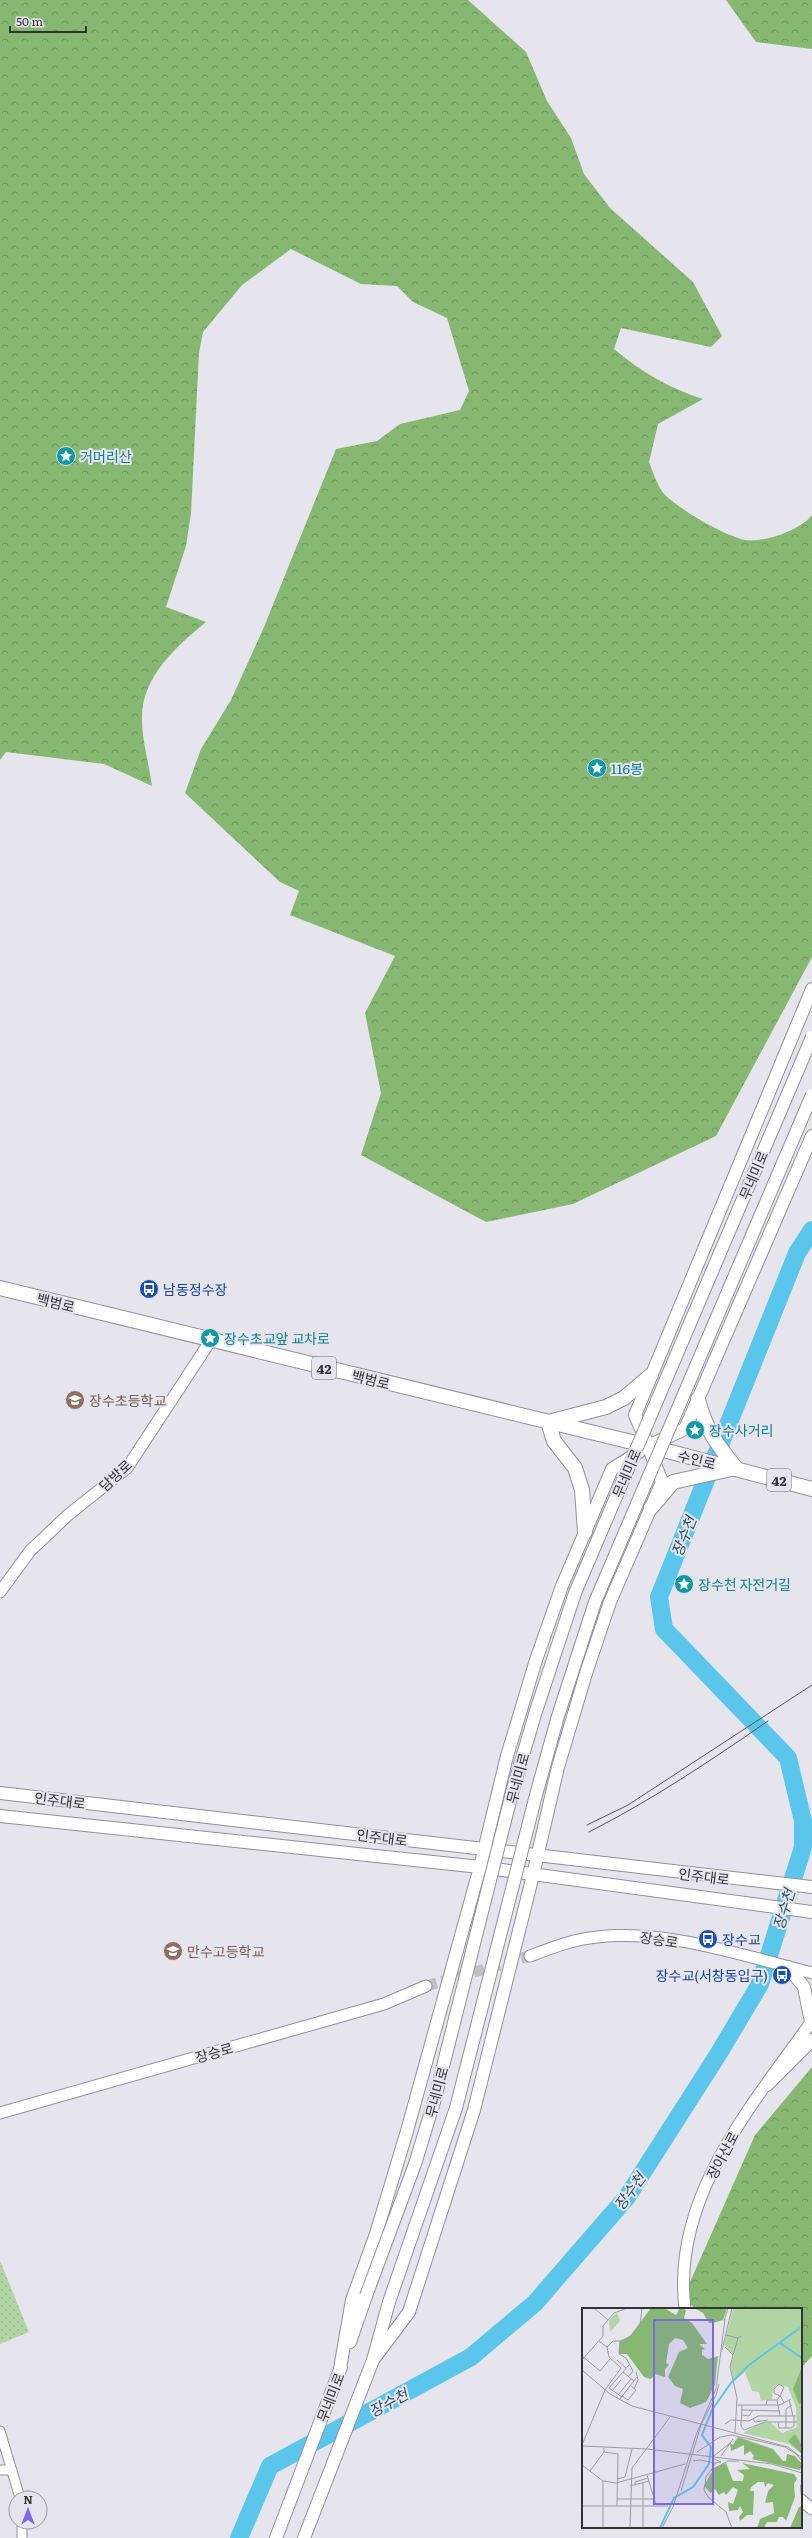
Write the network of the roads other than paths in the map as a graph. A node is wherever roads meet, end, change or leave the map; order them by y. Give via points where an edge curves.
1 (812, 989) edge
2 (812, 1037) edge
3 (812, 1095) edge
4 (812, 1136) edge
5 (0, 1288) edge
6 (211, 1340) junction
7 (651, 1375) junction
8 (698, 1399) junction
9 (548, 1422) junction
10 (648, 1446) junction
11 (741, 1470) junction
12 (812, 1485) edge
13 (812, 1489) edge
14 (651, 1508) junction
15 (585, 1532) junction
16 (0, 1592) edge
17 (0, 1793) edge
18 (0, 1816) edge
19 (484, 1848) junction
20 (537, 1856) junction
21 (480, 1867) junction
22 (533, 1875) junction
23 (810, 1886) edge
24 (812, 1913) edge
25 (530, 1956) tunnel mouth
26 (784, 1966) junction
27 (812, 1973) edge
28 (426, 1986) tunnel mouth
29 (811, 2022) edge
30 (812, 2040) edge
31 (767, 2085) junction
32 (0, 2114) edge
33 (685, 2308) edge
34 (373, 2360) junction
35 (339, 2374) junction
36 (0, 2431) edge
37 (0, 2470) edge
38 (12, 2470) junction
39 (18, 2490) edge
40 (802, 2501) edge
41 (812, 2509) edge
42 (276, 2538) edge
43 (304, 2538) edge

1 - 7 main road
2 - 35 main road, 무네미로, bridge via 575,1593 536,1711 514,1789 434,2102 415,2164
3 - 34 main road, 무네미로, bridge via 594,1602 536,1795 456,2108 389,2302
4 - 8 main road
5 - 6 main road, 백범로 / 42
6 - 9 main road, 백범로 / 42
6 - 16 street, 담방로 via 127,1468 68,1515 30,1551
7 - 9 main road via 624,1398 606,1407
7 - 10 main road via 634,1415
8 - 10 main road via 685,1429
8 - 11 main road via 701,1416 710,1435
9 - 10 main road, 백범로 / 42
9 - 15 main road via 554,1441 574,1468 582,1490
10 - 11 main road, 수인로 / 42
10 - 14 main road via 662,1482
10 - 15 main road via 612,1469
11 - 12 main road, 수인로 / 42
11 - 13 main road, 수인로 / 42
11 - 14 main road via 672,1482
14 - 20 main road via 610,1602 587,1670 558,1766
15 - 19 main road via 562,1586 536,1660 507,1756
17 - 19 main road, 인주대로
18 - 21 main road, 인주대로
19 - 20 main road, 인주대로
19 - 21 main road
20 - 22 main road
20 - 23 main road, 인주대로 via 764,1883
21 - 22 main road, 인주대로
21 - 35 main road via 407,2131 376,2234 352,2300
22 - 24 main road, 인주대로
22 - 34 main road via 474,2110 409,2312
25 - 26 street, 장승로 via 596,1937 632,1935 662,1938
26 - 27 street, 장승로
26 - 29 main road via 804,1987
28 - 32 street, 장승로 via 384,2004
29 - 31 street, 장아산로
30 - 31 main road
31 - 33 street, 장아산로 via 712,2168 695,2216 686,2253
34 - 43 main road, 무네미로
35 - 42 main road, 무네미로
36 - 38 street
37 - 38 street
38 - 39 street
40 - 41 street

